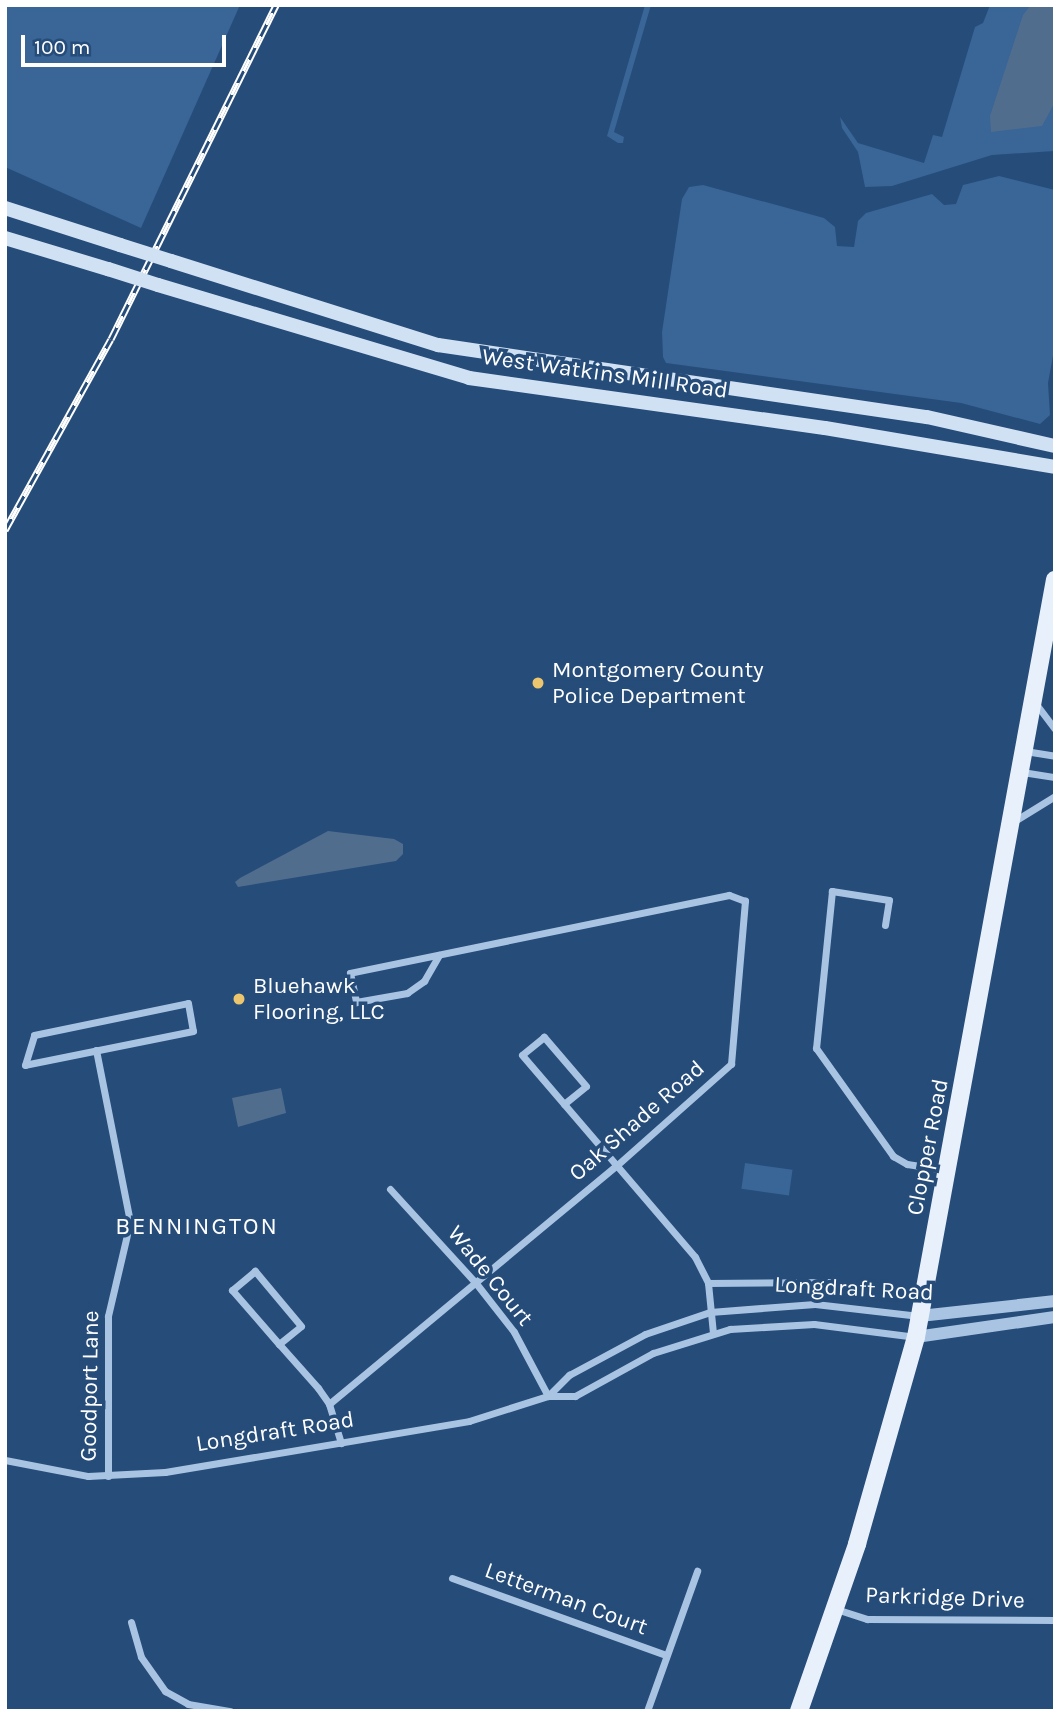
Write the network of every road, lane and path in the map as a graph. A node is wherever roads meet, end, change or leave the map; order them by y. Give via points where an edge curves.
1 (5, 208) edge
2 (5, 238) edge
3 (1055, 446) edge
4 (1055, 467) edge
5 (1055, 580) edge
6 (1034, 701) junction
7 (1055, 729) edge
8 (1025, 751) junction
9 (1055, 756) edge
10 (1021, 772) junction
11 (1055, 777) edge
12 (1055, 796) edge
13 (1012, 822) junction
14 (884, 925) dead end
15 (439, 955) junction
16 (96, 1050) junction
17 (564, 1104) junction
18 (616, 1166) junction
19 (948, 1171) junction
20 (390, 1189) dead end
21 (475, 1282) junction
22 (831, 1282) dead end
23 (708, 1283) junction
24 (1055, 1301) edge
25 (710, 1312) junction
26 (920, 1316) junction
27 (1055, 1317) edge
28 (713, 1333) junction
29 (916, 1337) junction
30 (279, 1344) junction
31 (548, 1396) junction
32 (329, 1404) junction
33 (341, 1443) junction
34 (5, 1460) edge
35 (108, 1476) junction
36 (697, 1571) dead end
37 (452, 1578) dead end
38 (835, 1609) junction
39 (1055, 1620) edge
40 (131, 1622) dead end
41 (666, 1656) junction
42 (230, 1711) edge
43 (647, 1711) edge
44 (799, 1711) edge

1 - 3 main road, West Watkins Mill Road, bridge via 438,345 927,417
2 - 4 main road, West Watkins Mill Road, bridge via 469,378 825,428
5 - 6 main road, Clopper Road
6 - 7 street
6 - 8 main road, Clopper Road
8 - 9 street
8 - 10 main road, Clopper Road
10 - 11 street
10 - 13 main road, Clopper Road
12 - 13 street
13 - 19 main road, Clopper Road
14 - 19 street via 889,900 832,891 816,1048 893,1156 907,1164
15 - 15 street, Oak Shade Road via 424,981 407,993 356,1002 350,973
15 - 18 street, Oak Shade Road via 729,895 745,901 731,1064
16 - 16 street via 25,1065 34,1035 188,1003 193,1031
16 - 35 street, Goodport Lane via 130,1222 108,1316
17 - 17 street via 522,1055 544,1037 586,1086
17 - 18 street
18 - 21 street, Oak Shade Road
18 - 23 street via 695,1257
19 - 26 main road, Clopper Road
20 - 21 street, Wade Court
21 - 31 street, Wade Court via 514,1332
21 - 32 street, Oak Shade Road
22 - 23 street
23 - 25 street
24 - 26 street, Longdraft Road
25 - 26 street, Longdraft Road via 815,1304
25 - 28 street
25 - 31 street, Longdraft Road via 645,1334 569,1375
26 - 29 main road, Clopper Road
27 - 29 street, Longdraft Road
28 - 29 street, Longdraft Road via 814,1324
28 - 31 street, Longdraft Road via 653,1353 575,1396
29 - 38 main road, Clopper Road
30 - 30 street via 232,1290 255,1271 301,1326
30 - 32 street
31 - 33 street, Longdraft Road via 468,1421
32 - 33 street
33 - 35 street, Longdraft Road
34 - 35 street, Longdraft Road via 56,1472
36 - 41 street
37 - 41 street, Letterman Court
38 - 39 street, Parkridge Drive via 867,1619
38 - 44 main road, Clopper Road
40 - 42 street via 141,1657 165,1691 188,1704
41 - 43 street

